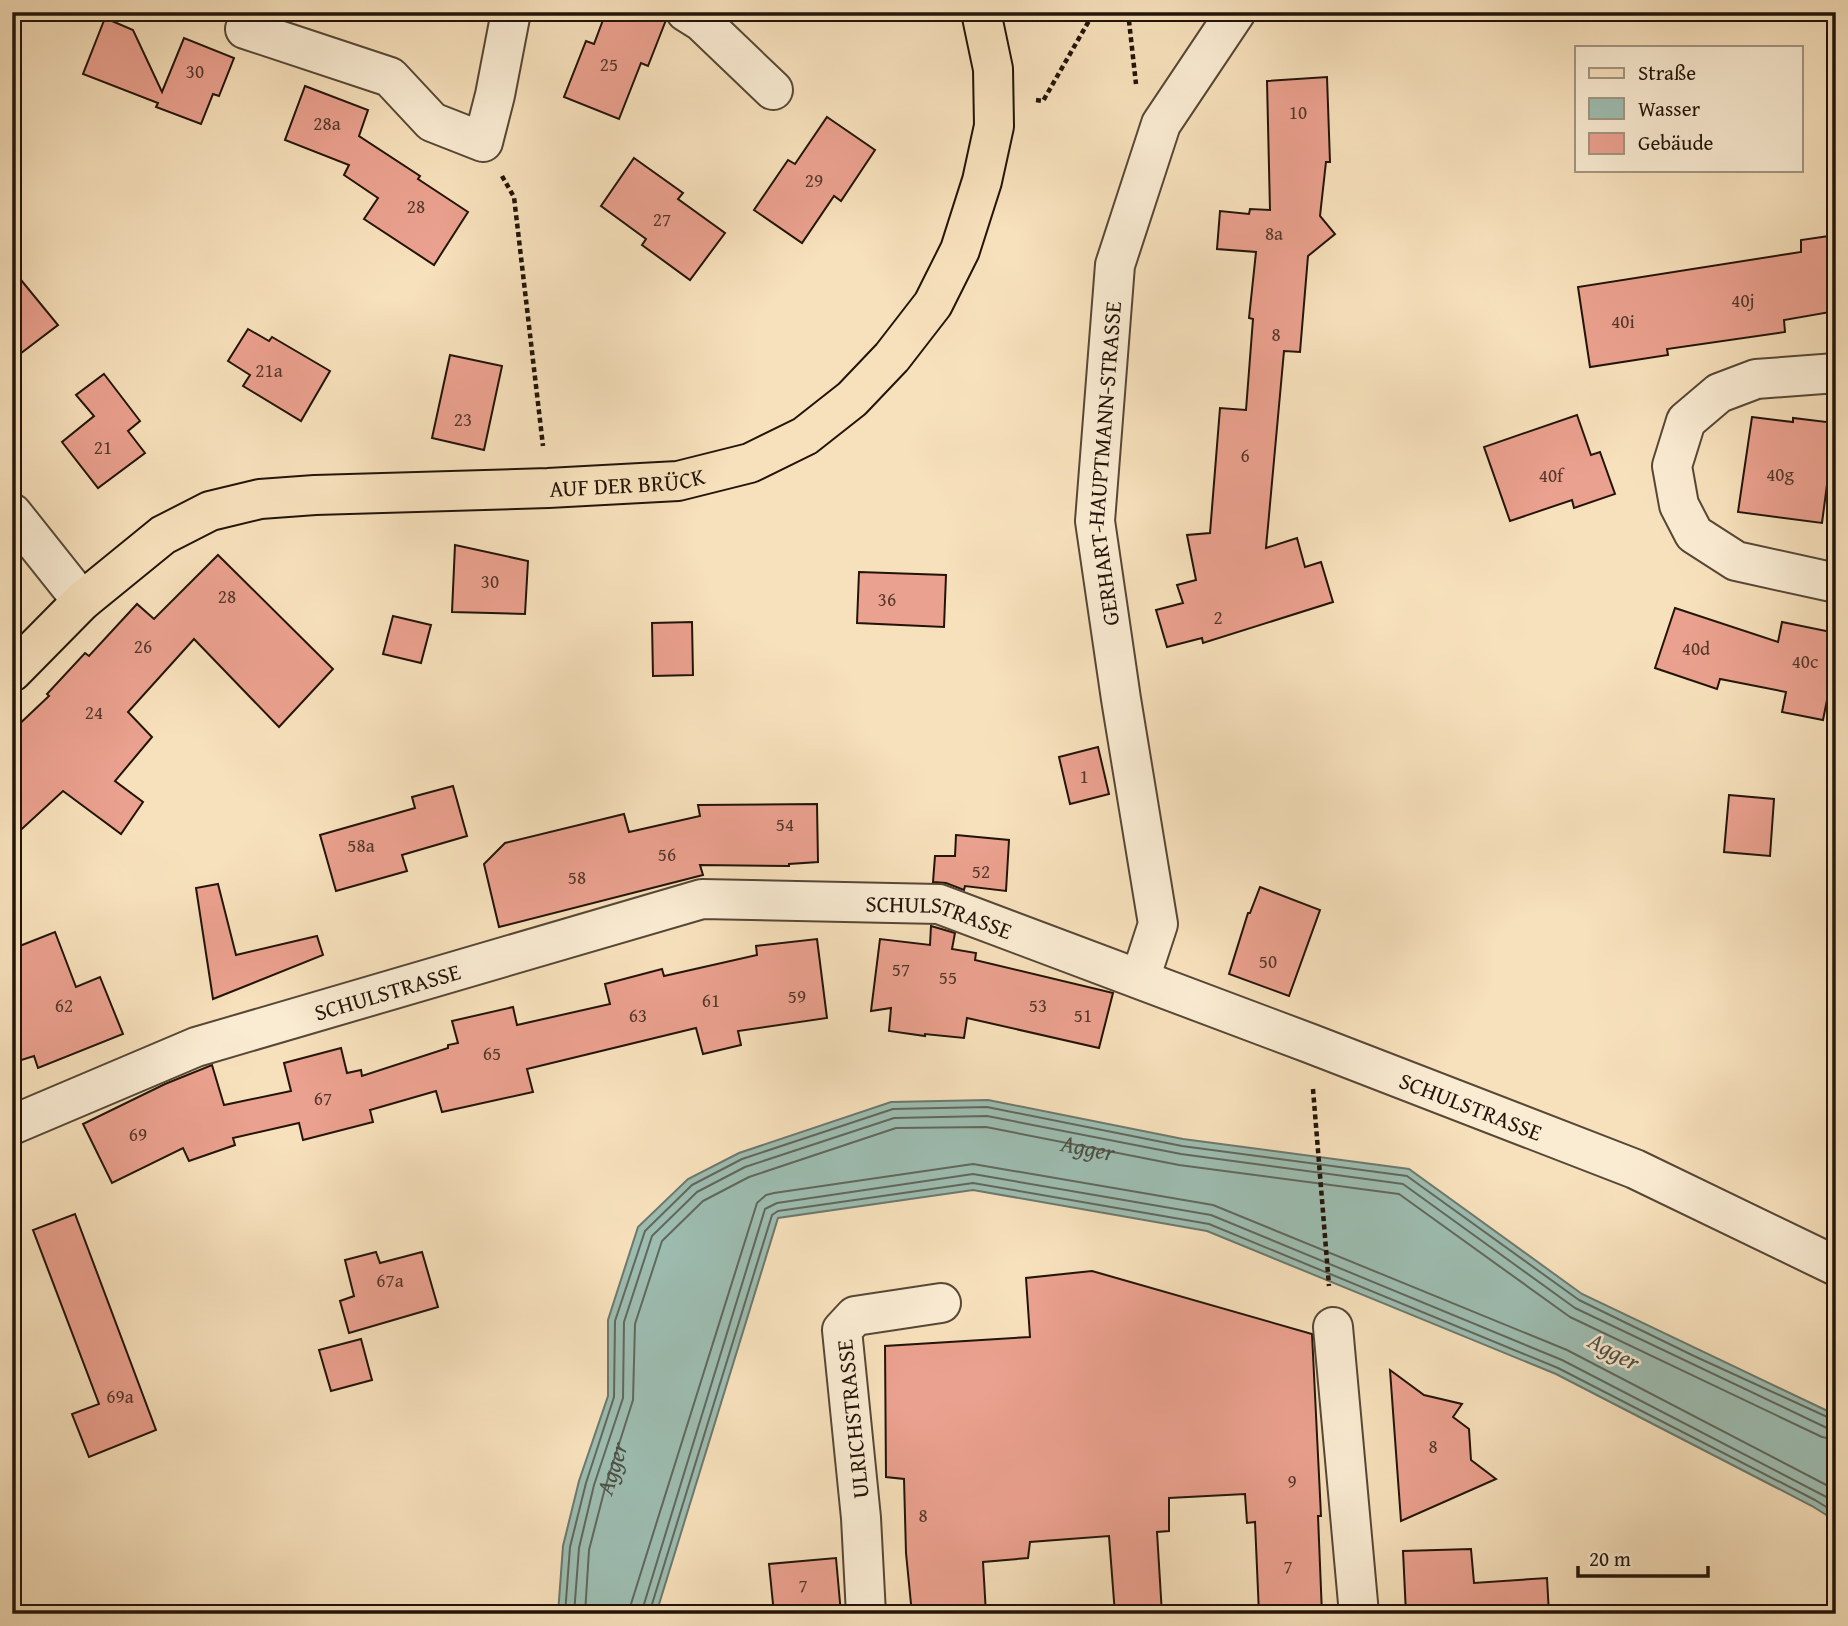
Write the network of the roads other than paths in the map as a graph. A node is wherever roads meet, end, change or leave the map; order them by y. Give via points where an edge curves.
1 (511, 12) edge
2 (686, 12) edge
3 (981, 12) edge
4 (1236, 12) edge
5 (245, 29) dead end
6 (773, 90) dead end
7 (1836, 373) edge
8 (12, 513) edge
9 (1836, 583) edge
10 (82, 601) junction
11 (12, 672) edge
12 (1140, 979) junction
13 (12, 1125) edge
14 (1836, 1266) edge
15 (941, 1303) dead end
16 (1331, 1311) road end
17 (866, 1614) edge
18 (1359, 1614) edge

1 - 5 street via 483,142 432,122 390,77
2 - 6 street
3 - 10 main road, AUF DER BRÜCK via 993,69 994,126 960,250 933,304 892,357 852,399 805,436 750,463 678,481 260,499 210,511 163,535
4 - 12 street, GERHART-HAUPTMANN-STRASSE via 1161,124 1115,265 1095,521 1158,924
7 - 9 street via 1756,379 1719,393 1686,421 1672,466 1679,505 1694,534 1736,561
8 - 10 street
10 - 11 main road, AUF DER BRÜCK
12 - 13 street, SCHULSTRASSE via 939,904 702,899 196,1047
12 - 14 street, SCHULSTRASSE via 1635,1169
15 - 17 street, ULRICHSTRASSE via 855,1317 842,1330 862,1518
16 - 18 street

